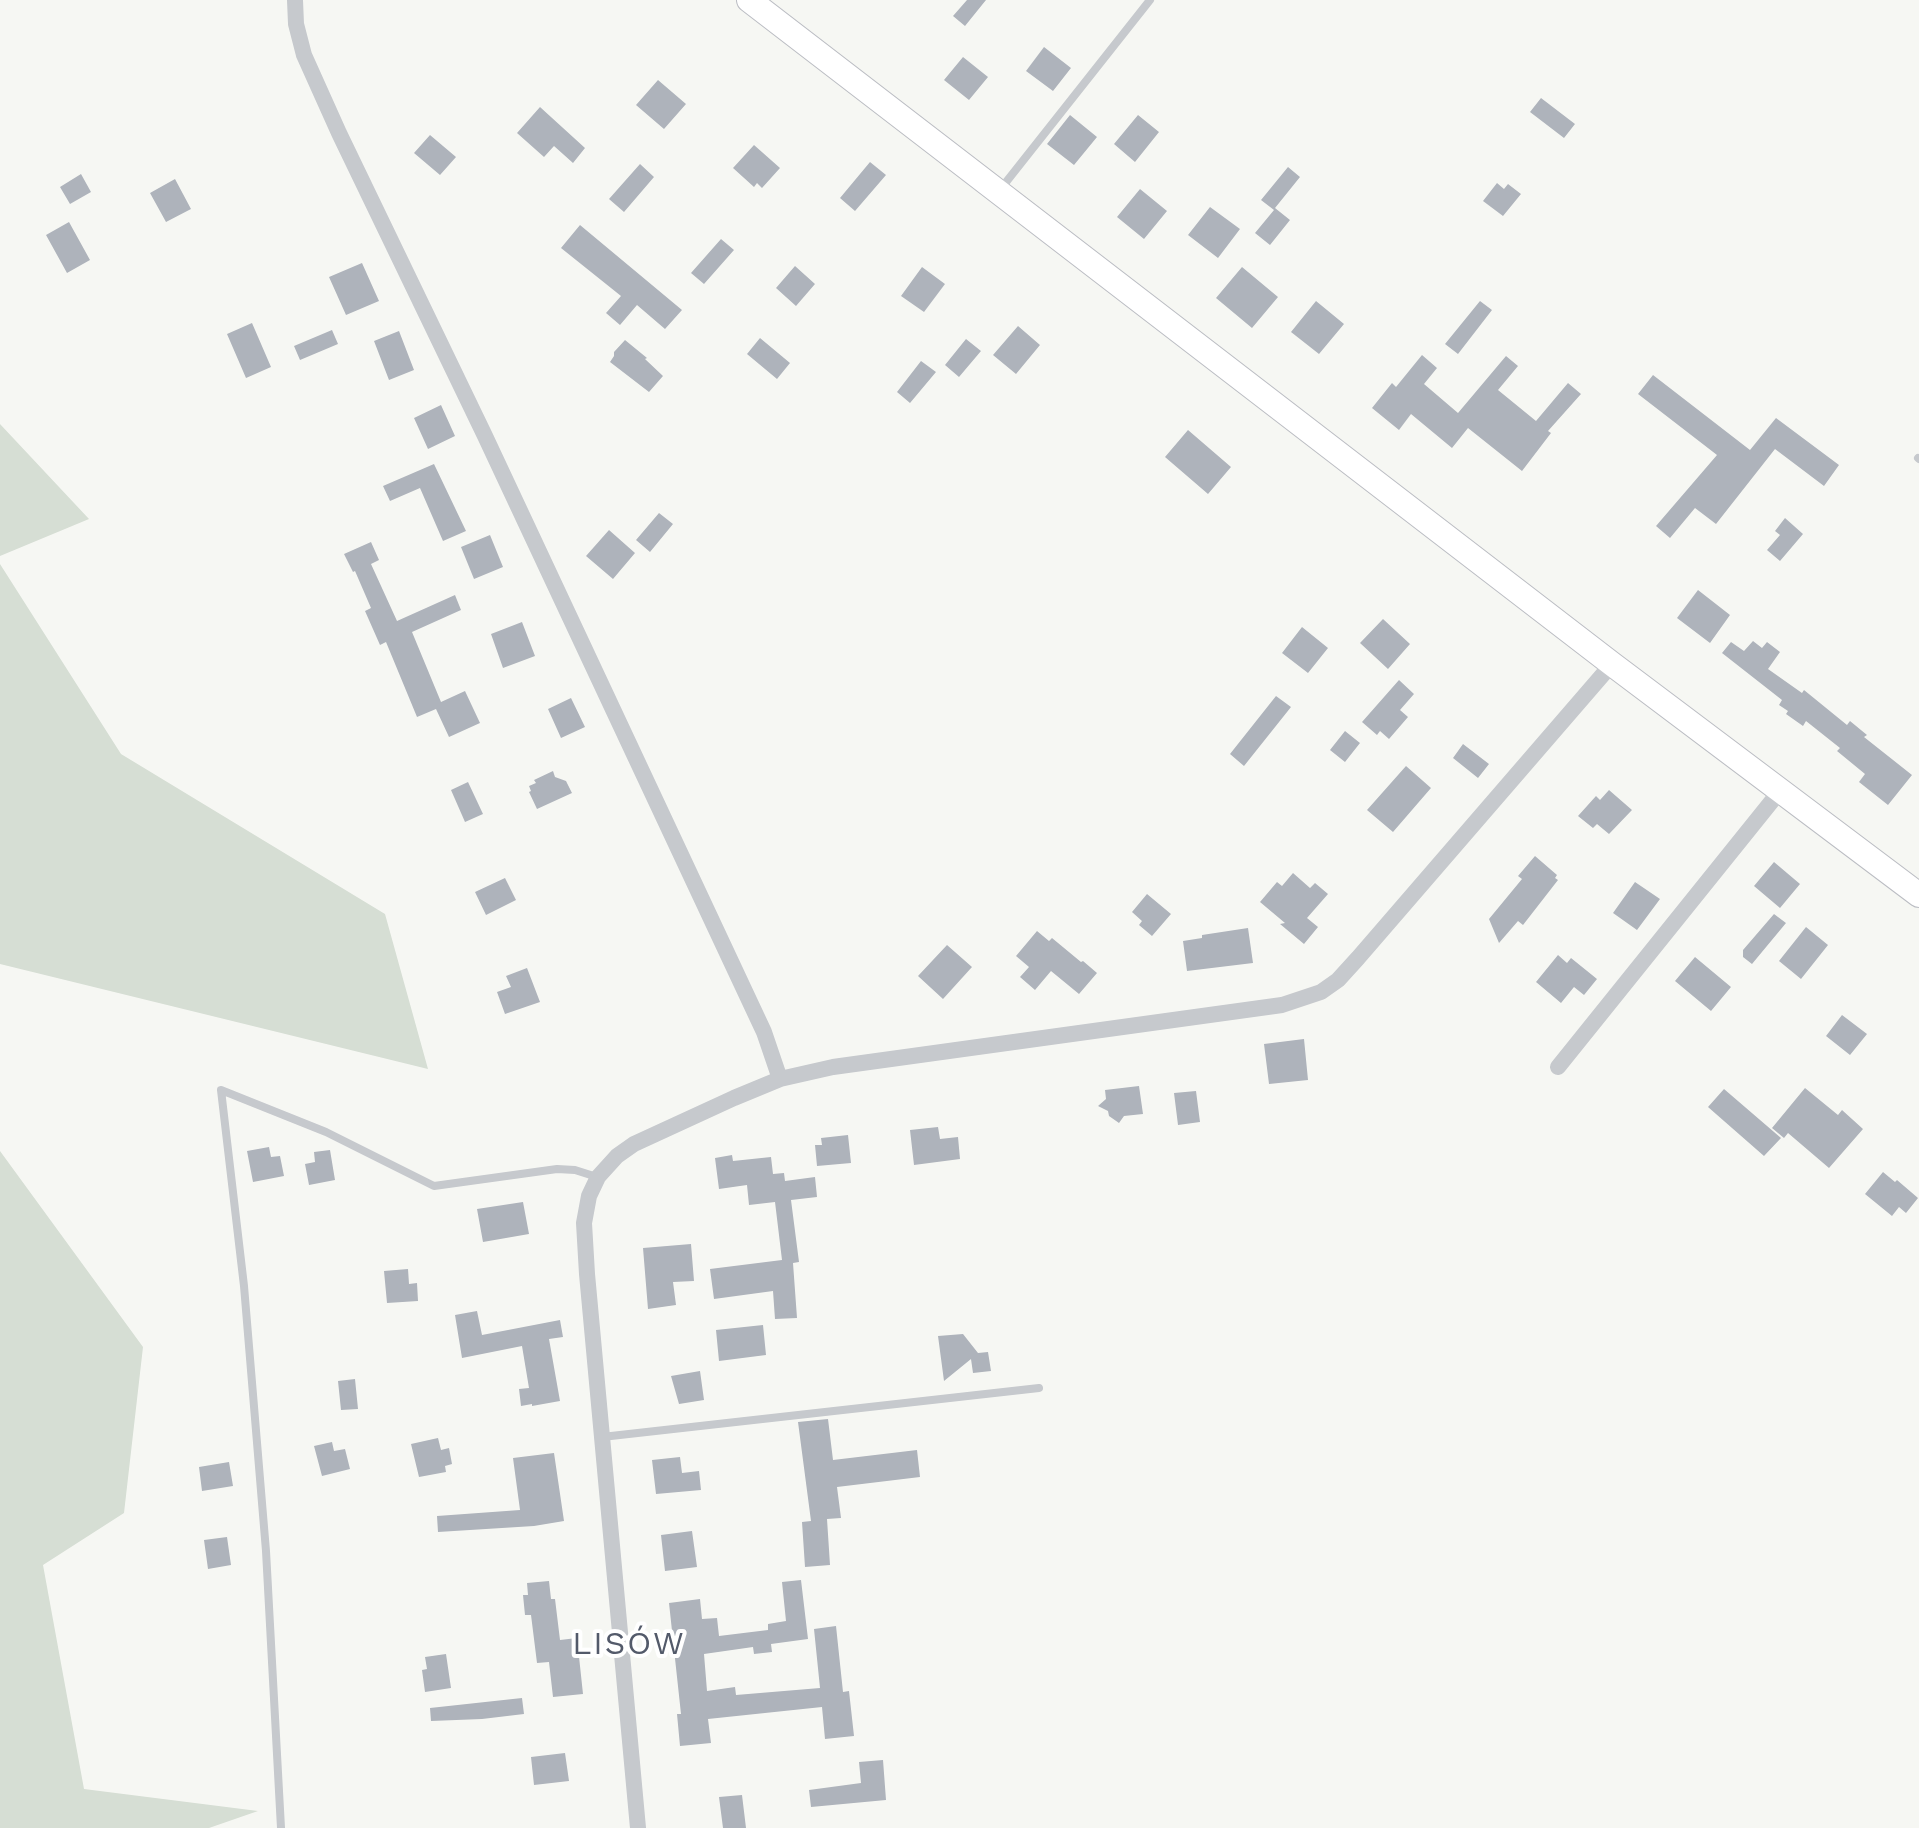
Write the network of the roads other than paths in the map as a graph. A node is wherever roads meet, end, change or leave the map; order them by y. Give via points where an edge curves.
1 (295, 0) edge
2 (749, 0) edge
3 (1150, 0) edge
4 (998, 193) junction
5 (1612, 664) junction
6 (1780, 791) junction
7 (1919, 895) edge
8 (1558, 1067) dead end
9 (780, 1079) junction
10 (598, 1177) junction
11 (1039, 1388) dead end
12 (602, 1437) junction
13 (281, 1828) edge
14 (638, 1828) edge

1 - 9 street via 299,38 316,81 758,1018
2 - 4 street
3 - 4 lane
4 - 5 street
5 - 6 street
5 - 9 street via 1358,958 1321,992 1282,1005 833,1067
6 - 7 street
6 - 8 street
9 - 10 street via 634,1144
10 - 12 street via 584,1223
10 - 13 lane via 557,1169 434,1186 326,1132 221,1090 266,1551
11 - 12 lane
12 - 14 street

